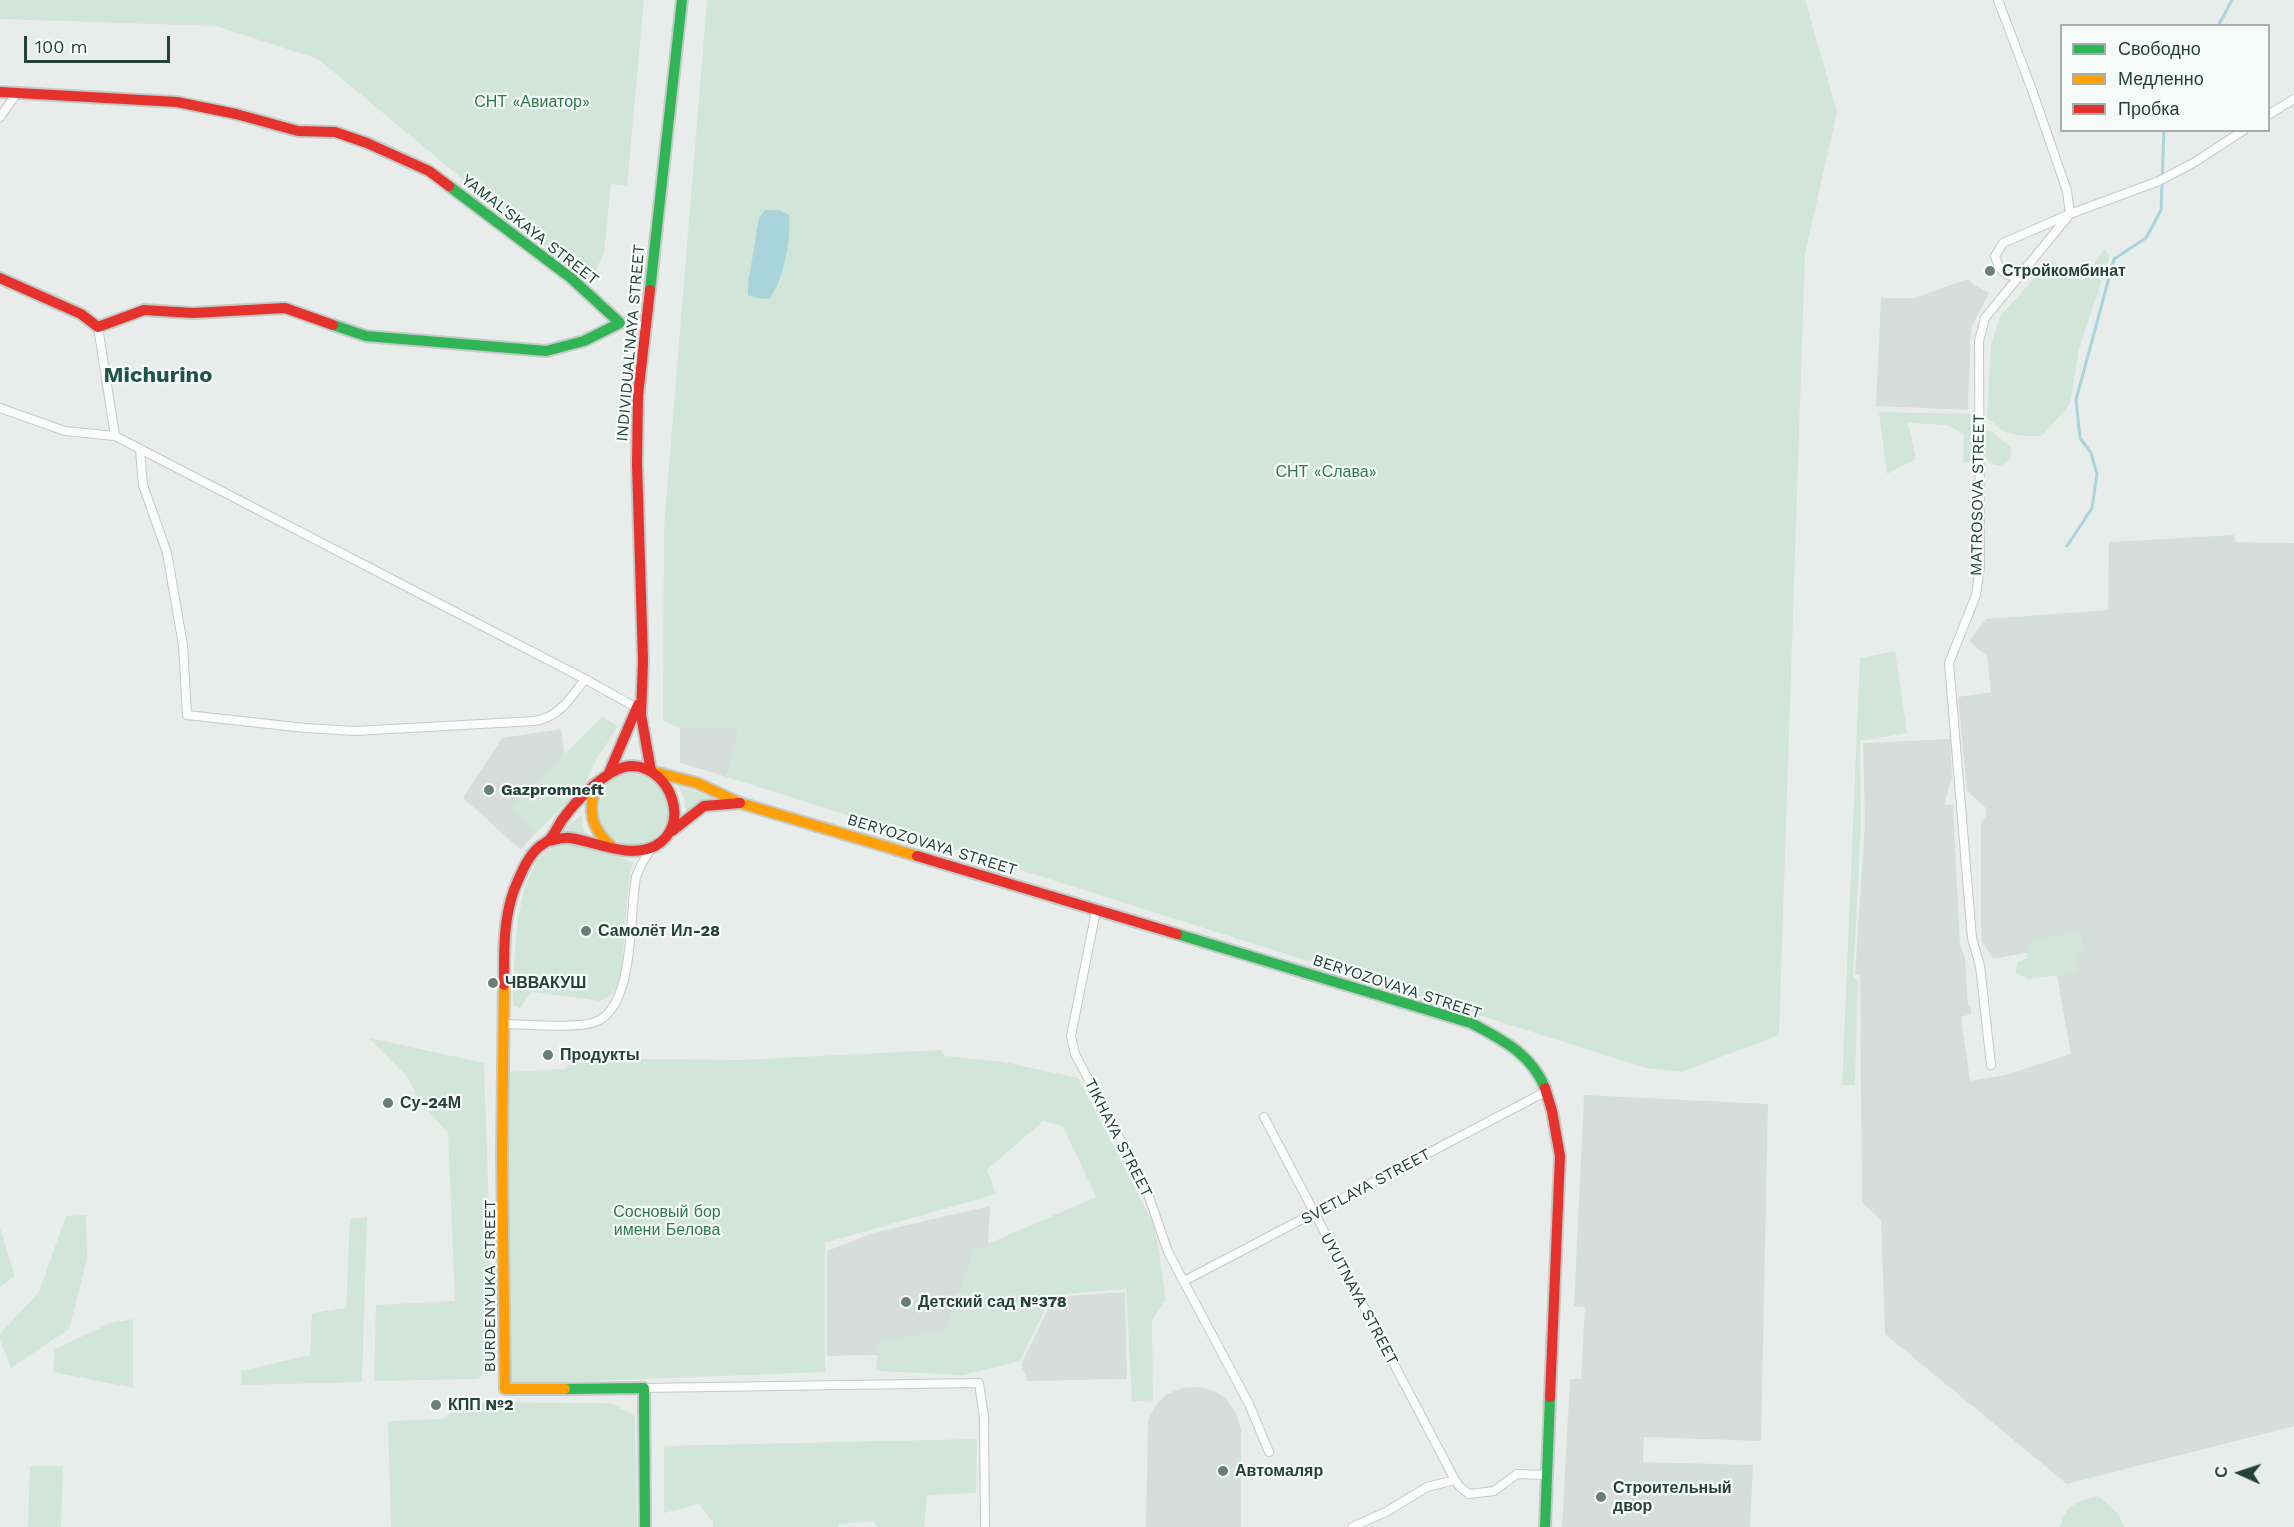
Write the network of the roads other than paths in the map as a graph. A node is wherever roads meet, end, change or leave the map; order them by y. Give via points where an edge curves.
1 (682, 0) edge
2 (1998, 0) edge
3 (0, 92) edge
4 (17, 93) junction
5 (2294, 99) edge
6 (2270, 114) edge
7 (0, 117) edge
8 (2241, 132) edge
9 (2070, 214) junction
10 (2016, 277) junction
11 (0, 278) edge
12 (620, 323) junction
13 (645, 326) junction
14 (98, 327) junction
15 (0, 408) edge
16 (116, 436) junction
17 (140, 450) junction
18 (585, 679) junction
19 (642, 691) junction
20 (637, 708) junction
21 (651, 771) junction
22 (609, 773) junction
23 (599, 783) junction
24 (741, 803) junction
25 (667, 835) junction
26 (548, 841) junction
27 (612, 847) junction
28 (652, 847) junction
29 (1096, 910) junction
30 (504, 1024) junction
31 (1991, 1065) dead end
32 (1547, 1092) junction
33 (1264, 1116) dead end
34 (1313, 1214) junction
35 (1184, 1281) junction
36 (644, 1388) junction
37 (1269, 1452) dead end
38 (1547, 1474) junction
39 (1455, 1480) junction
40 (645, 1527) edge
41 (986, 1527) edge
42 (1352, 1527) edge
43 (1545, 1527) edge

1 - 13 main road, INDIVIDUAL'NAYA STREET
2 - 9 street via 2067,190
3 - 4 main road, YAMAL'SKAYA STREET
4 - 7 street
4 - 12 main road, YAMAL'SKAYA STREET via 177,102 298,132 334,132 367,143 429,171 571,278
5 - 6 street
8 - 9 street, MATROSOVA STREET via 2159,182
9 - 10 street, MATROSOVA STREET
9 - 10 street via 2003,243 1995,256 1998,268 2005,276
10 - 31 street, MATROSOVA STREET via 1985,318 1979,341 1980,566 1976,595 1949,663 1972,938 1980,966
11 - 14 main road via 81,314
12 - 13 street
12 - 14 main road via 599,337 570,348 546,351 366,336 285,308 194,313 144,310
13 - 19 main road, INDIVIDUAL'NAYA STREET via 637,464
14 - 16 street
15 - 16 street via 65,431
16 - 17 street
17 - 18 street
17 - 18 street via 143,485 167,553 183,645 187,715 356,731 536,721 560,711
18 - 20 street
19 - 20 main road, INDIVIDUAL'NAYA STREET
19 - 21 main road, INDIVIDUAL'NAYA STREET via 641,715
20 - 22 main road, INDIVIDUAL'NAYA STREET
21 - 22 main road via 630,766
21 - 24 main road, BERYOZOVAYA STREET via 720,790
21 - 25 main road via 662,777 674,799 673,824
22 - 23 main road
23 - 26 main road via 564,816
23 - 27 main road via 590,806 591,818
24 - 25 main road, BERYOZOVAYA STREET via 704,806
24 - 29 main road, BERYOZOVAYA STREET
25 - 28 main road
26 - 27 main road via 567,838
26 - 30 main road via 528,862 514,893 507,927
27 - 28 main road via 625,851
28 - 30 street via 636,877 623,987 609,1012 595,1022
29 - 32 main road, BERYOZOVAYA STREET via 1471,1023 1516,1048 1534,1067
29 - 35 street, TIKHAYA STREET via 1071,1036 1075,1054 1146,1188 1168,1252
30 - 36 main road, BURDENYUKA STREET via 505,1389
32 - 34 street, SVETLAYA STREET
32 - 38 main road, BERYOZOVAYA STREET via 1560,1156
33 - 34 street, UYUTNAYA STREET
34 - 35 street, SVETLAYA STREET
34 - 39 street, UYUTNAYA STREET
35 - 37 street, TIKHAYA STREET via 1249,1404
36 - 40 main road
36 - 41 street via 979,1383 984,1418
38 - 39 street via 1517,1474 1494,1491 1469,1494
38 - 43 main road, BERYOZOVAYA STREET
39 - 42 street via 1427,1487

